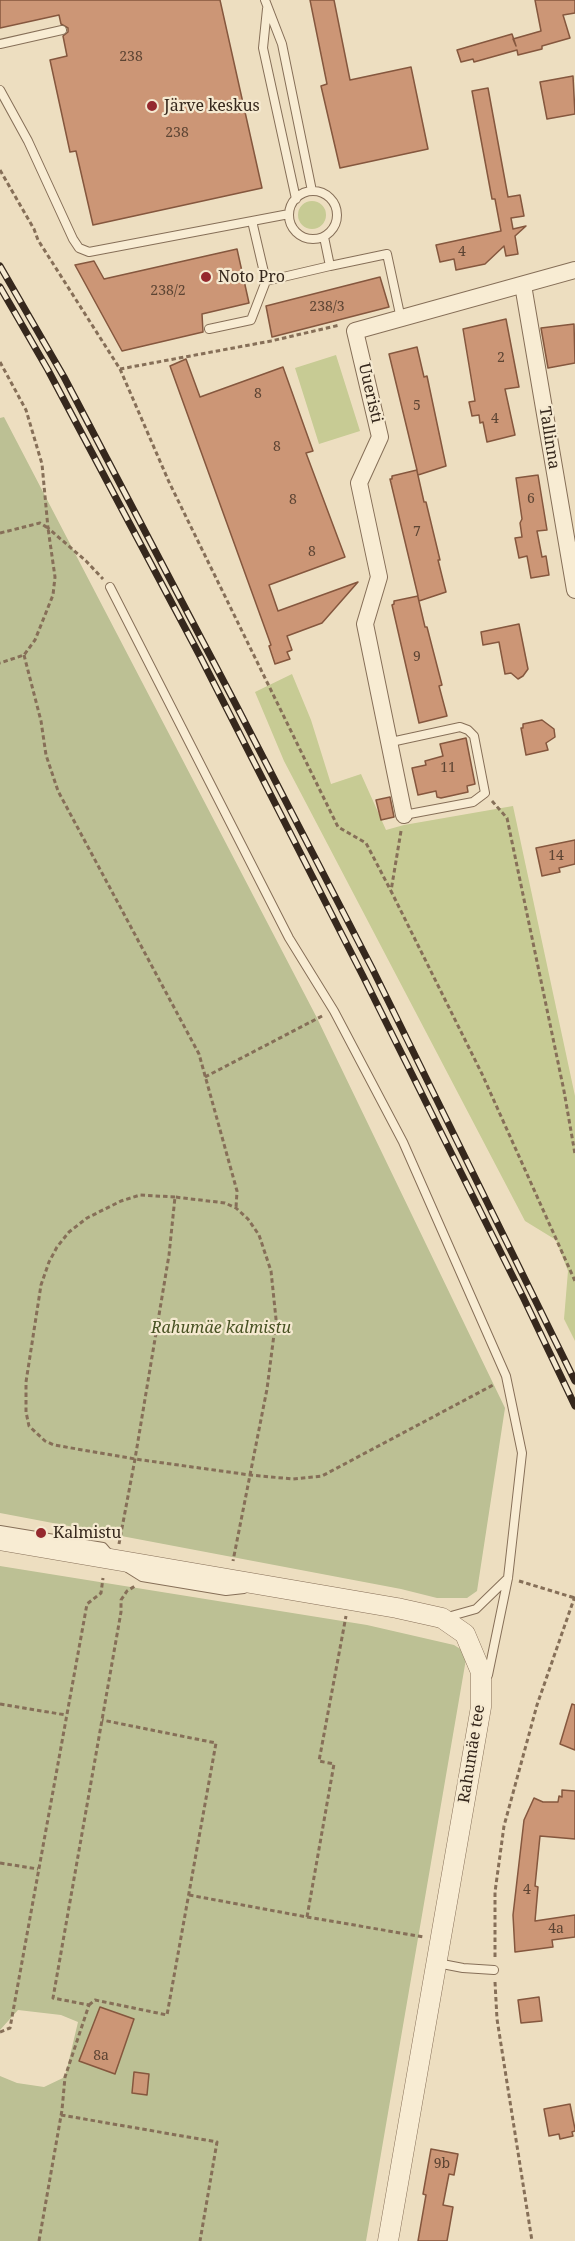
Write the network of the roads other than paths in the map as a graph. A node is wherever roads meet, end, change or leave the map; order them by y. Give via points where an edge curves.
1 (266, 4) edge
2 (62, 30) dead end
3 (0, 44) edge
4 (299, 80) dead end
5 (290, 82) junction
6 (271, 86) junction
7 (260, 89) dead end
8 (0, 90) edge
9 (312, 191) junction
10 (296, 199) junction
11 (289, 214) junction
12 (252, 221) junction
13 (324, 237) junction
14 (330, 266) junction
15 (575, 270) edge
16 (266, 281) junction
17 (524, 285) junction
18 (402, 320) junction
19 (209, 329) dead end
20 (110, 587) road end
21 (575, 590) edge
22 (390, 742) junction
23 (404, 815) joint
24 (0, 1530) edge
25 (0, 1540) edge
26 (115, 1561) junction
27 (508, 1578) junction
28 (267, 1586) junction
29 (442, 1618) junction
30 (481, 1707) junction
31 (436, 1963) junction
32 (494, 1970) road end
33 (388, 2241) edge

1 - 5 lane via 282,44
1 - 6 lane via 262,48
2 - 3 lane
4 - 5 lane
5 - 9 lane
6 - 7 lane
6 - 10 lane
8 - 12 lane via 79,248 89,252
9 - 10 lane
9 - 13 lane via 327,196 336,209 335,225
10 - 11 lane
11 - 12 lane
11 - 13 lane via 291,226 302,237
12 - 16 lane
13 - 14 lane
14 - 16 lane
14 - 18 lane via 387,254
15 - 17 street
16 - 19 lane via 251,320
17 - 18 street
17 - 21 street, Tallinna
18 - 22 street, Uueristi via 355,332 380,437 359,483 379,577 365,624
20 - 27 lane via 289,938 334,1011 404,1143 506,1376 522,1453
22 - 23 street, Uueristi
22 - 23 lane via 460,727 468,730 474,736 485,793 473,802
24 - 26 lane via 103,1547
25 - 26 street, Rahumäe tee
26 - 28 street, Rahumäe tee
26 - 28 lane via 142,1577 226,1591
27 - 29 lane via 476,1609
27 - 30 lane
28 - 29 street, Rahumäe tee
29 - 30 street, Rahumäe tee via 465,1634 475,1653 481,1672
30 - 31 street, Rahumäe tee
31 - 32 lane
31 - 33 street, Rahumäe tee

